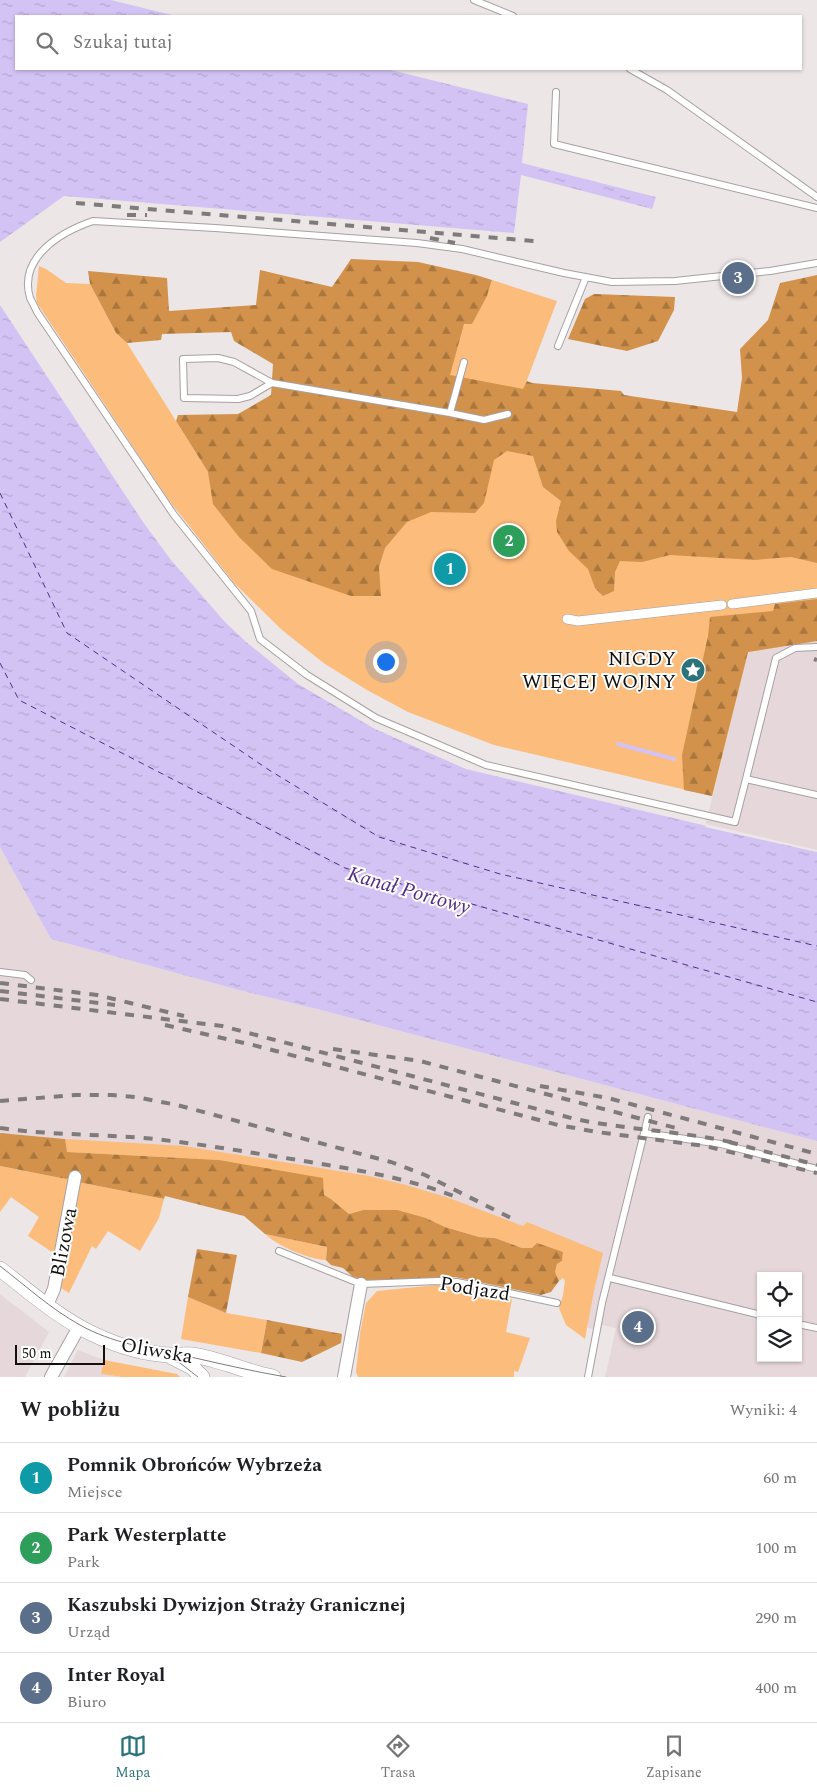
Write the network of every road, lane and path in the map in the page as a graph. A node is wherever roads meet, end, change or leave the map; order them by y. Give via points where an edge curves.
1 (474, 0) edge
2 (511, 15) edge
3 (632, 70) edge
4 (556, 92) dead end
5 (817, 197) edge
6 (817, 208) edge
7 (817, 263) edge
8 (586, 277) junction
9 (558, 346) dead end
10 (464, 362) dead end
11 (272, 383) junction
12 (450, 413) junction
13 (508, 414) dead end
14 (817, 593) edge
15 (732, 604) dead end
16 (722, 605) dead end
17 (567, 619) dead end
18 (817, 647) edge
19 (746, 779) junction
20 (817, 795) edge
21 (0, 972) edge
22 (31, 980) dead end
23 (648, 1117) dead end
24 (644, 1134) junction
25 (817, 1169) edge
26 (75, 1177) dead end
27 (279, 1250) dead end
28 (0, 1269) edge
29 (610, 1278) junction
30 (361, 1284) junction
31 (557, 1303) dead end
32 (47, 1305) junction
33 (757, 1313) edge
34 (802, 1325) edge
35 (79, 1327) junction
36 (817, 1328) edge
37 (168, 1355) junction
38 (256, 1373) junction
39 (51, 1377) edge
40 (202, 1377) edge
41 (237, 1377) edge
42 (273, 1377) edge
43 (344, 1377) edge
44 (588, 1377) edge

1 - 2 lane
3 - 5 lane via 666,90
4 - 6 lane via 554,144
7 - 8 lane via 675,281 612,282
8 - 9 lane
8 - 19 lane via 462,249 417,243 94,221 52,241 32,263 28,280 30,298 37,312 174,515 251,611 260,639 307,675 376,718 486,765 735,822
10 - 12 lane
11 - 11 lane via 234,362 218,358 183,359 184,398 238,399
11 - 12 lane
12 - 13 lane via 484,420
14 - 15 street
16 - 17 street via 578,621
18 - 19 lane via 795,648 776,658
19 - 20 lane
21 - 22 lane via 25,975
23 - 24 lane
24 - 25 lane via 721,1144
24 - 29 lane
26 - 32 street, Blizowa via 54,1289
27 - 30 lane, Podjazd
28 - 32 street, Oliwska
29 - 33 lane
29 - 44 lane
30 - 31 lane, Podjazd via 458,1282
30 - 43 street
32 - 35 street, Oliwska
34 - 36 lane
35 - 37 street, Oliwska via 112,1342
35 - 39 street
37 - 38 street, Oliwska via 192,1355
37 - 40 street via 192,1367
38 - 41 street
38 - 42 street, Oliwska

